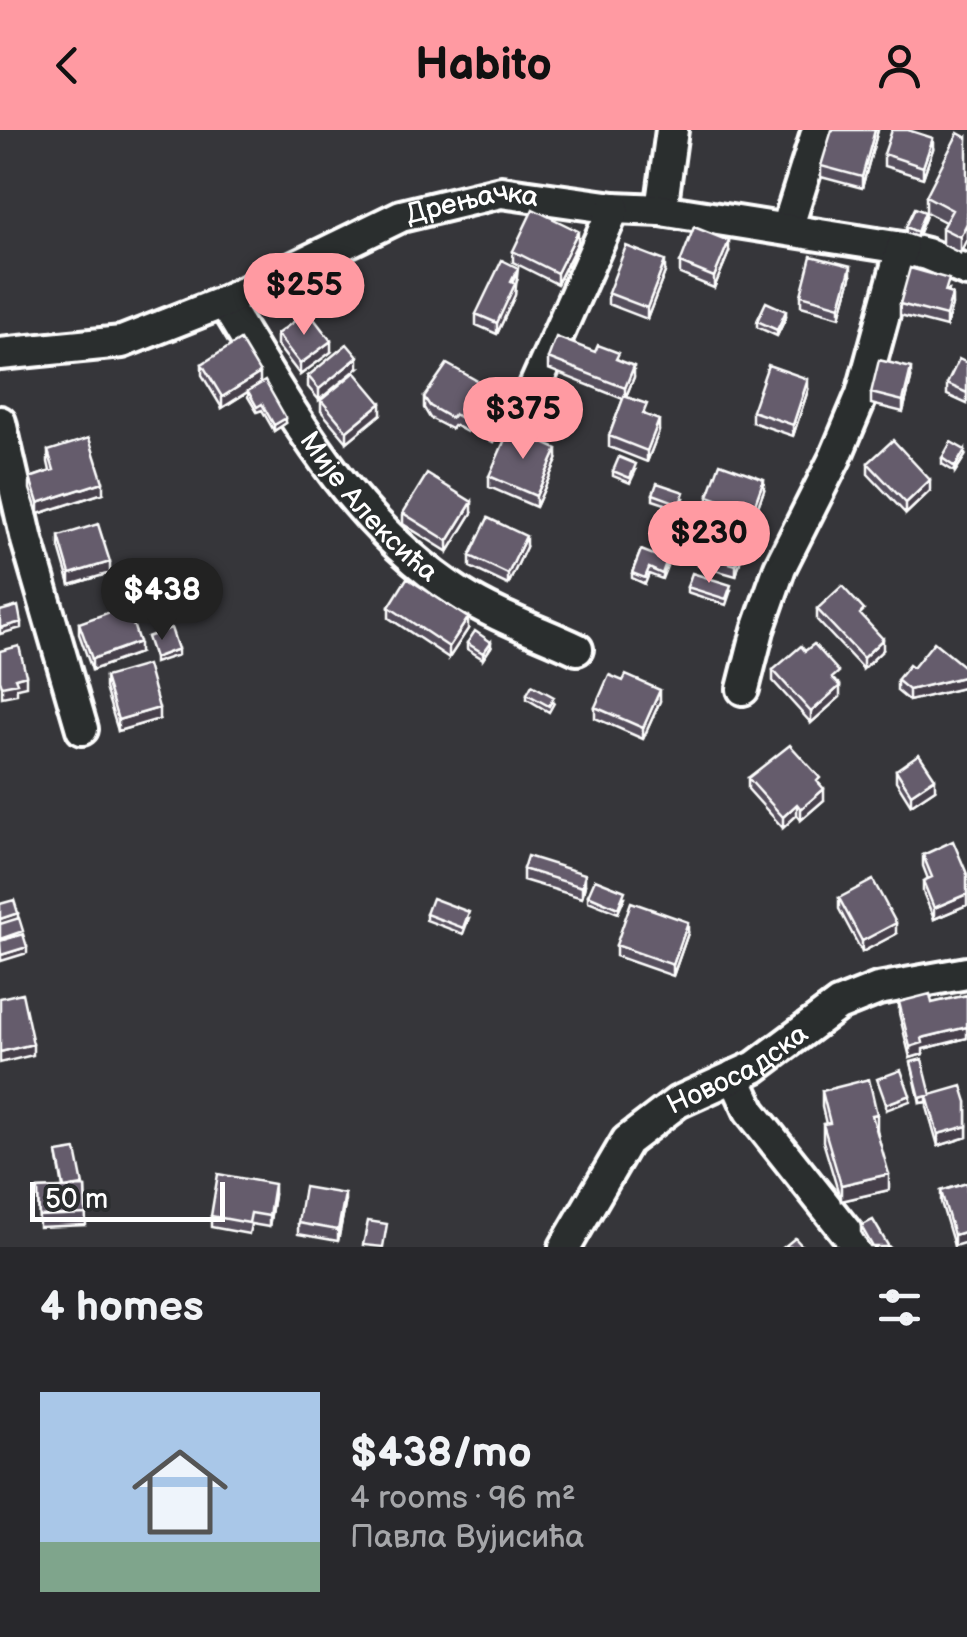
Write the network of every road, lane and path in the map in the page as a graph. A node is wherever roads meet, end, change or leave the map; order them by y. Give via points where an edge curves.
1 (672, 130) edge
2 (818, 130) edge
3 (614, 208) junction
4 (661, 210) junction
5 (787, 229) junction
6 (902, 248) junction
7 (967, 271) edge
8 (224, 302) junction
9 (0, 354) edge
10 (532, 393) dead end
11 (0, 422) edge
12 (577, 649) dead end
13 (743, 689) dead end
14 (82, 729) dead end
15 (967, 973) edge
16 (734, 1076) junction
17 (565, 1247) edge
18 (858, 1247) edge

1 - 4 street
2 - 5 street
3 - 4 street, Дрењачка
3 - 8 street, Дрењачка via 502,192 400,216
3 - 10 street
4 - 5 street, Дрењачка
5 - 6 street, Дрењачка
6 - 7 street, Дрењачка
6 - 13 street via 862,394 780,567
8 - 9 street, Дрењачка via 122,342
8 - 12 street, Мије Алексића via 333,475 379,527 460,594
11 - 14 street
15 - 16 street, Новосадска via 878,988 838,1005
16 - 17 street, Новосадска via 678,1102 627,1142
16 - 18 street via 750,1111

